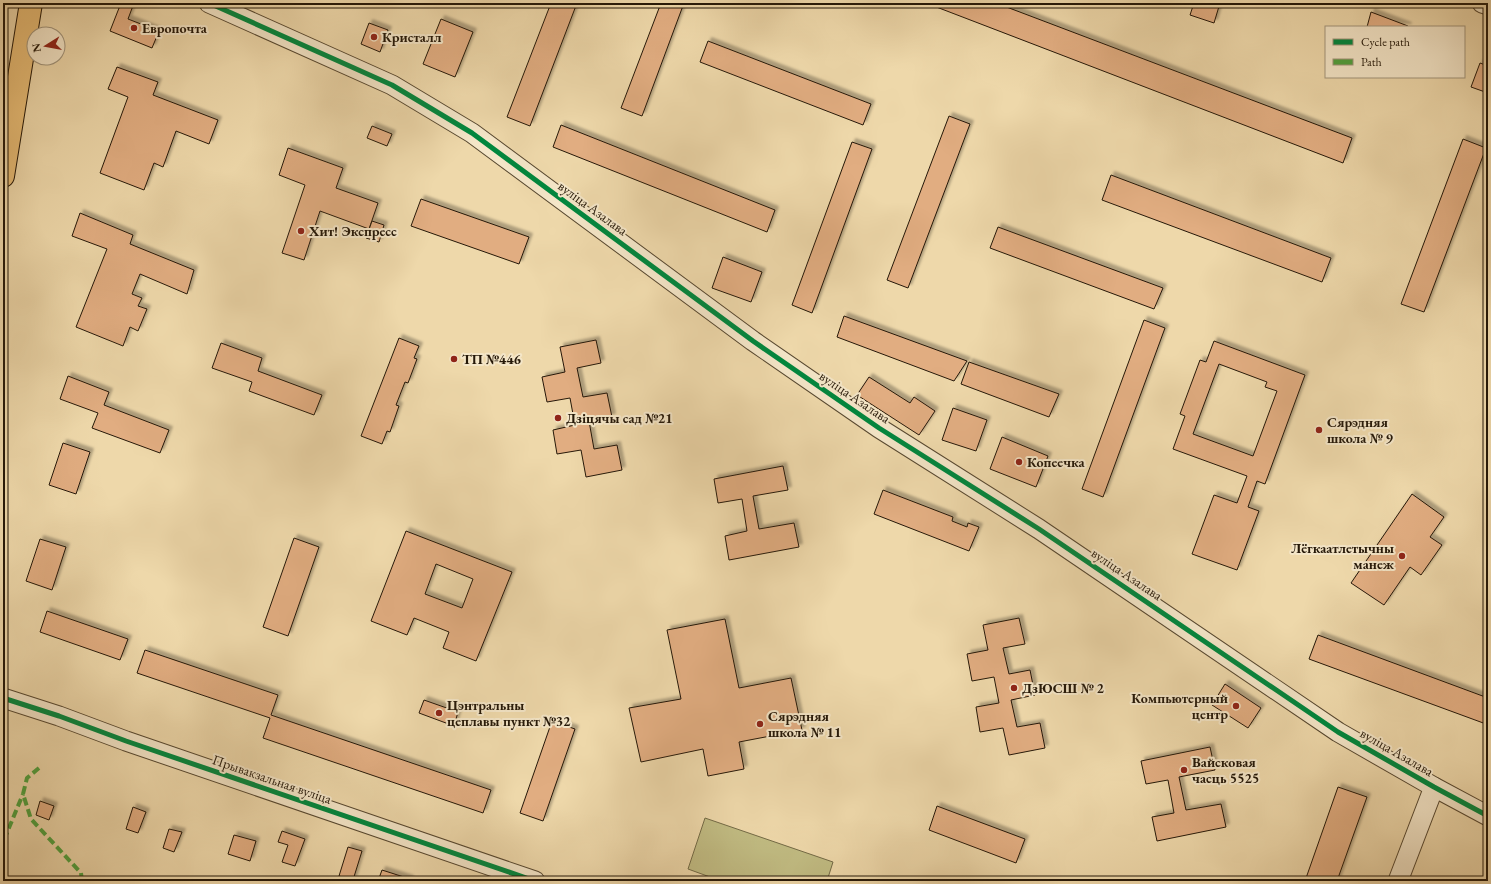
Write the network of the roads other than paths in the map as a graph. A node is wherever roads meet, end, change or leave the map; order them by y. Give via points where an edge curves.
1 (31, 3) edge
2 (209, 3) edge
3 (1482, 3) edge
4 (1488, 5) edge
5 (3, 176) edge
6 (3, 698) edge
7 (1434, 787) junction
8 (1488, 816) edge
9 (535, 881) edge
10 (1398, 881) edge

1 - 5 main road
2 - 7 street, вуліца Азалава via 392,86 472,134 753,341 879,428 1039,529 1338,732
3 - 4 street
6 - 9 street, Прывакзальная вуліца
7 - 8 street, вуліца Азалава
7 - 10 street

